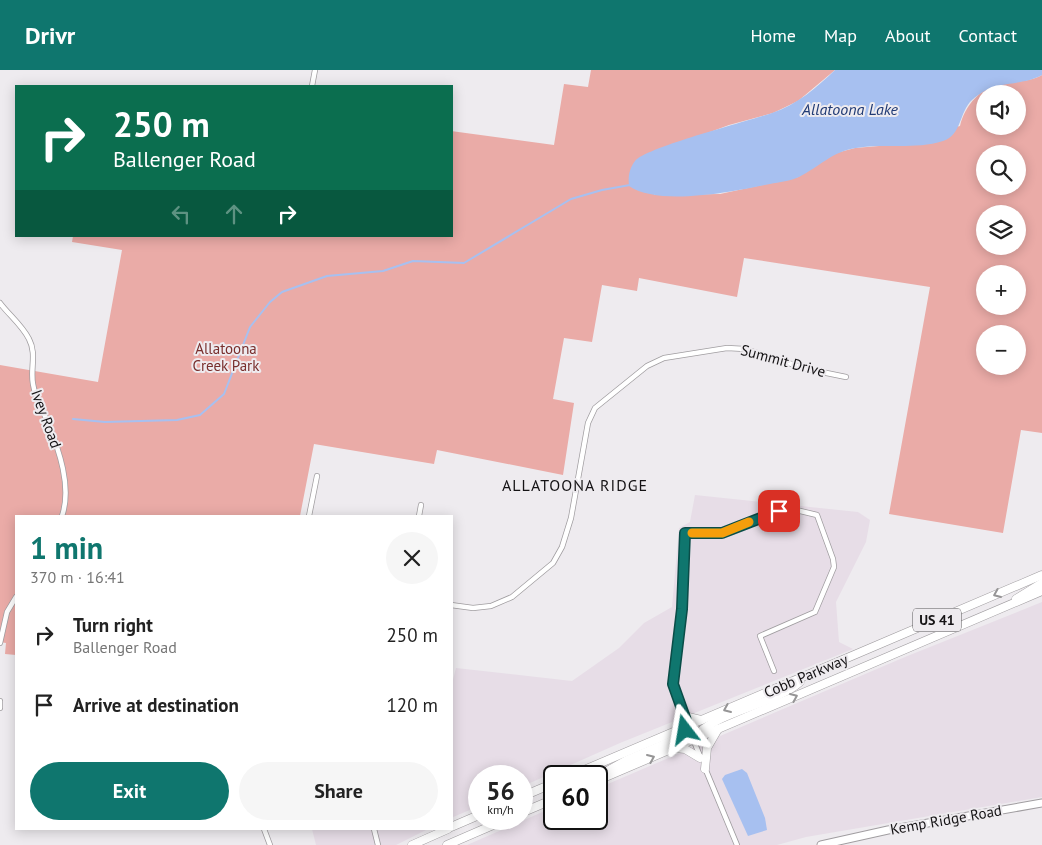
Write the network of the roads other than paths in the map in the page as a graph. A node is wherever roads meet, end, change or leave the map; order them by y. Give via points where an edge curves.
1 (315, 70) edge
2 (312, 85) edge
3 (0, 303) edge
4 (846, 377) dead end
5 (317, 476) dead end
6 (421, 505) dead end
7 (62, 515) edge
8 (309, 515) edge
9 (419, 515) edge
10 (1042, 575) edge
11 (1042, 583) edge
12 (1042, 592) edge
13 (15, 599) edge
14 (453, 605) edge
15 (1009, 606) junction
16 (0, 643) edge
17 (774, 671) dead end
18 (804, 676) junction
19 (0, 701) edge
20 (0, 708) edge
21 (684, 716) junction
22 (701, 720) junction
23 (688, 726) junction
24 (718, 729) junction
25 (693, 740) junction
26 (673, 748) junction
27 (700, 758) junction
28 (596, 765) edge
29 (705, 769) junction
30 (608, 772) edge
31 (608, 774) edge
32 (1042, 803) edge
33 (468, 820) edge
34 (453, 826) edge
35 (264, 830) edge
36 (374, 830) edge
37 (446, 830) edge
38 (482, 830) edge
39 (270, 845) edge
40 (378, 845) edge
41 (412, 845) edge
42 (447, 845) edge
43 (737, 845) edge
44 (821, 845) edge

1 - 2 street
3 - 7 street, Ivey Road via 30,340 34,357 33,387 63,468
4 - 14 street, Summit Drive via 736,348 664,358 647,366 595,408 588,423 571,518 553,563 512,597 491,606
5 - 8 street
6 - 9 street
10 -> 18 main road, Cobb Parkway / US 41
11 - 15 main road via 1020,595
12 - 15 main road, Cobb Parkway / US 41
13 - 16 street via 7,612
24 -> 15 main road, Cobb Parkway / US 41
17 - 21 street via 760,636 815,612 834,567 817,515 788,508 722,533 685,533 682,609 673,684
18 -> 22 main road, Cobb Parkway / US 41
18 - 25 main road via 796,685 768,700 706,726
19 - 20 street
21 - 22 main road
21 - 23 street
22 - 23 main road, Cobb Parkway / US 41
23 - 25 street
23 - 28 main road, Cobb Parkway / US 41
23 - 30 main road via 676,739
24 - 25 main road, Cobb Parkway / US 41
24 - 29 main road via 707,748
25 - 26 main road, Cobb Parkway / US 41
25 - 27 street
26 - 27 main road via 685,749
31 -> 26 main road, Cobb Parkway / US 41
27 - 29 street
29 - 43 street
32 - 44 street, Kemp Ridge Road
33 - 34 main road
35 - 39 street
36 - 40 street
37 - 41 main road
38 - 42 main road

